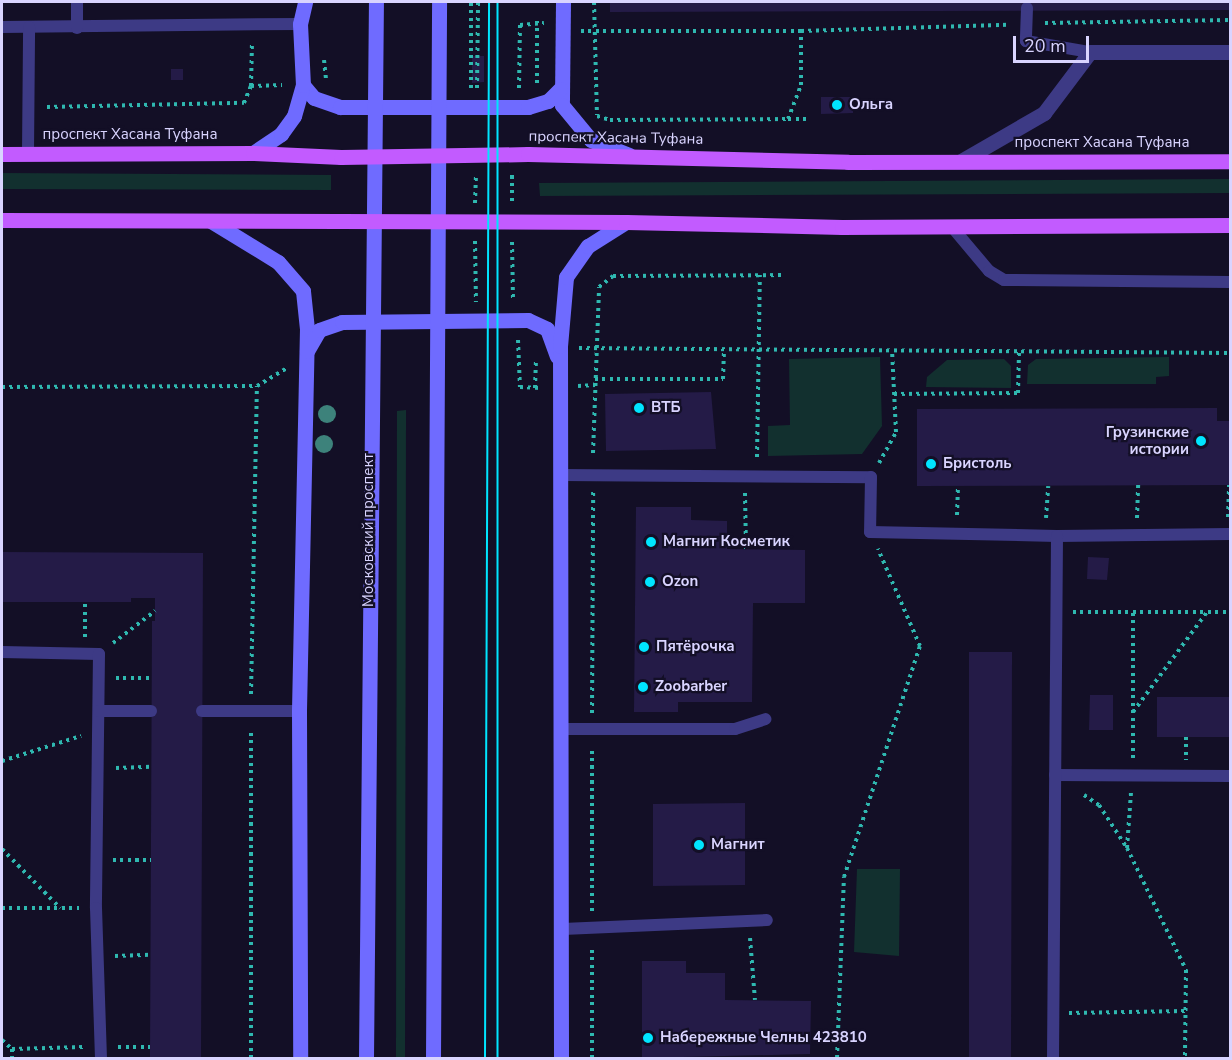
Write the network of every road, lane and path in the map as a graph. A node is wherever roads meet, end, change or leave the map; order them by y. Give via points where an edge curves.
1 (77, 2) edge
2 (305, 2) edge
3 (375, 2) edge
4 (439, 2) edge
5 (478, 2) edge
6 (563, 2) edge
7 (594, 2) edge
8 (1027, 8) dead end
9 (1230, 20) edge
10 (537, 21) dead end
11 (1027, 23) junction
12 (300, 24) junction
13 (520, 25) dead end
14 (2, 27) edge
15 (29, 27) junction
16 (77, 28) junction
17 (801, 31) junction
18 (594, 32) junction
19 (1090, 52) junction
20 (1230, 52) edge
21 (519, 78) dead end
22 (303, 85) junction
23 (560, 89) junction
24 (477, 90) dead end
25 (537, 90) dead end
26 (28, 107) junction
27 (597, 116) dead end
28 (788, 119) junction
29 (807, 119) dead end
30 (610, 120) dead end
31 (28, 153) junction
32 (253, 153) junction
33 (2, 154) edge
34 (628, 155) junction
35 (961, 161) junction
36 (1230, 161) edge
37 (2, 220) edge
38 (211, 221) junction
39 (626, 222) junction
40 (1230, 225) edge
41 (952, 227) junction
42 (760, 275) junction
43 (782, 275) dead end
44 (1230, 282) edge
45 (519, 348) dead end
46 (596, 350) junction
47 (759, 350) junction
48 (724, 351) junction
49 (892, 351) junction
50 (1019, 352) junction
51 (1230, 352) edge
52 (536, 354) dead end
53 (305, 357) junction
54 (560, 366) junction
55 (595, 379) junction
56 (256, 386) dead end
57 (2, 387) edge
58 (520, 387) dead end
59 (535, 388) dead end
60 (894, 394) junction
61 (593, 453) dead end
62 (561, 476) junction
63 (750, 476) junction
64 (871, 477) junction
65 (593, 483) dead end
66 (1138, 485) dead end
67 (1229, 485) dead end
68 (958, 486) dead end
69 (1048, 486) dead end
70 (870, 532) junction
71 (957, 533) junction
72 (1229, 534) edge
73 (1137, 535) junction
74 (1051, 536) junction
75 (746, 550) dead end
76 (85, 602) dead end
77 (155, 610) dead end
78 (1057, 612) junction
79 (1133, 612) junction
80 (1208, 612) junction
81 (1230, 612) edge
82 (2, 652) edge
83 (85, 654) junction
84 (99, 654) junction
85 (99, 678) junction
86 (151, 678) dead end
87 (99, 711) junction
88 (151, 711) dead end
89 (202, 711) dead end
90 (299, 711) junction
91 (1133, 713) junction
92 (765, 719) dead end
93 (562, 729) junction
94 (592, 729) junction
95 (99, 731) junction
96 (2, 761) edge
97 (151, 767) dead end
98 (99, 768) junction
99 (1055, 775) junction
100 (1133, 776) junction
101 (1230, 776) edge
102 (1127, 848) junction
103 (2, 849) edge
104 (99, 860) junction
105 (151, 860) dead end
106 (2, 908) edge
107 (60, 908) junction
108 (96, 908) junction
109 (767, 920) dead end
110 (749, 921) junction
111 (592, 927) junction
112 (563, 929) junction
113 (100, 956) junction
114 (150, 956) dead end
115 (754, 1000) dead end
116 (1185, 1011) junction
117 (1053, 1013) junction
118 (2, 1040) edge
119 (150, 1047) dead end
120 (12, 1049) junction
121 (101, 1053) edge
122 (12, 1059) edge
123 (300, 1059) edge
124 (366, 1059) edge
125 (433, 1059) edge
126 (561, 1059) edge
127 (592, 1059) edge
128 (837, 1059) edge
129 (1053, 1059) edge
130 (1185, 1059) edge

1 - 16 lane
2 - 12 main road
3 - 124 main road, Московский проспект
4 - 125 main road
5 - 24 path
6 - 23 main road
7 - 18 path
8 - 11 lane
9 - 11 path
10 - 25 path
11 - 17 path
11 - 19 lane via 1026,41
12 - 16 lane via 169,23 152,28
12 - 22 main road
13 - 21 path
14 - 15 lane
15 - 16 lane
15 - 26 lane
17 - 18 path
17 - 28 path via 801,85
18 - 27 path
19 - 20 street
19 - 35 street via 1044,113
22 - 23 main road via 314,98 340,107 528,107 548,101
22 - 26 path via 251,86 244,103
22 - 32 main road via 294,116 281,134
23 - 34 main road via 562,105 591,140
26 - 31 lane
28 - 29 path
28 - 30 path
31 - 32 main road, проспект Хасана Туфана
31 - 33 main road, проспект Хасана Туфана
32 - 34 main road, проспект Хасана Туфана via 341,157
34 - 35 main road, проспект Хасана Туфана
35 - 36 main road, проспект Хасана Туфана
37 - 38 main road
38 - 39 main road
38 - 53 main road via 278,262 303,291
39 - 41 main road
39 - 54 main road via 588,246 566,277
40 - 41 main road
41 - 44 lane via 989,271 1004,280
42 - 43 path
42 - 46 path via 613,276 599,287
42 - 47 path
45 - 58 path
46 - 48 path
46 - 55 path
47 - 48 path
47 - 49 path
47 - 63 path
48 - 55 path via 723,379
49 - 50 path
49 - 60 path
50 - 51 path
50 - 60 path via 1018,393
52 - 59 path
53 - 54 main road via 319,330 342,322 528,320 547,329
53 - 90 main road
54 - 62 main road
55 - 61 path
56 - 57 path
60 - 64 path via 896,432
62 - 63 lane
62 - 93 main road
63 - 64 lane
63 - 75 path
64 - 70 lane
65 - 94 path
66 - 73 path
67 - 72 path
68 - 71 path
69 - 74 path
70 - 71 lane via 937,536
70 - 128 path via 920,646 844,876
71 - 74 lane
72 - 73 lane
73 - 74 lane
74 - 78 lane
76 - 83 path
77 - 84 path
78 - 79 path
78 - 99 lane
79 - 80 path
79 - 91 path
80 - 81 path
80 - 91 path
82 - 83 lane
83 - 84 lane
84 - 85 lane
85 - 86 path
85 - 87 lane
87 - 88 lane
87 - 95 lane
89 - 90 lane
90 - 123 main road
91 - 100 path
92 - 94 lane via 735,729
93 - 94 lane
93 - 112 main road
94 - 111 path
95 - 96 path
95 - 98 lane
97 - 98 path
98 - 104 lane
99 - 100 lane
99 - 102 path via 1099,805
99 - 117 lane
100 - 101 lane
100 - 102 path
102 - 116 path via 1186,970
103 - 107 path
104 - 105 path
104 - 108 lane
106 - 107 path
107 - 108 path
108 - 113 lane
109 - 110 lane
110 - 111 lane
110 - 115 path
111 - 112 lane
111 - 127 path
112 - 126 main road
113 - 114 path
113 - 121 lane
116 - 117 path
116 - 130 path
117 - 129 lane
118 - 120 path
119 - 121 path
120 - 121 path
120 - 122 path

